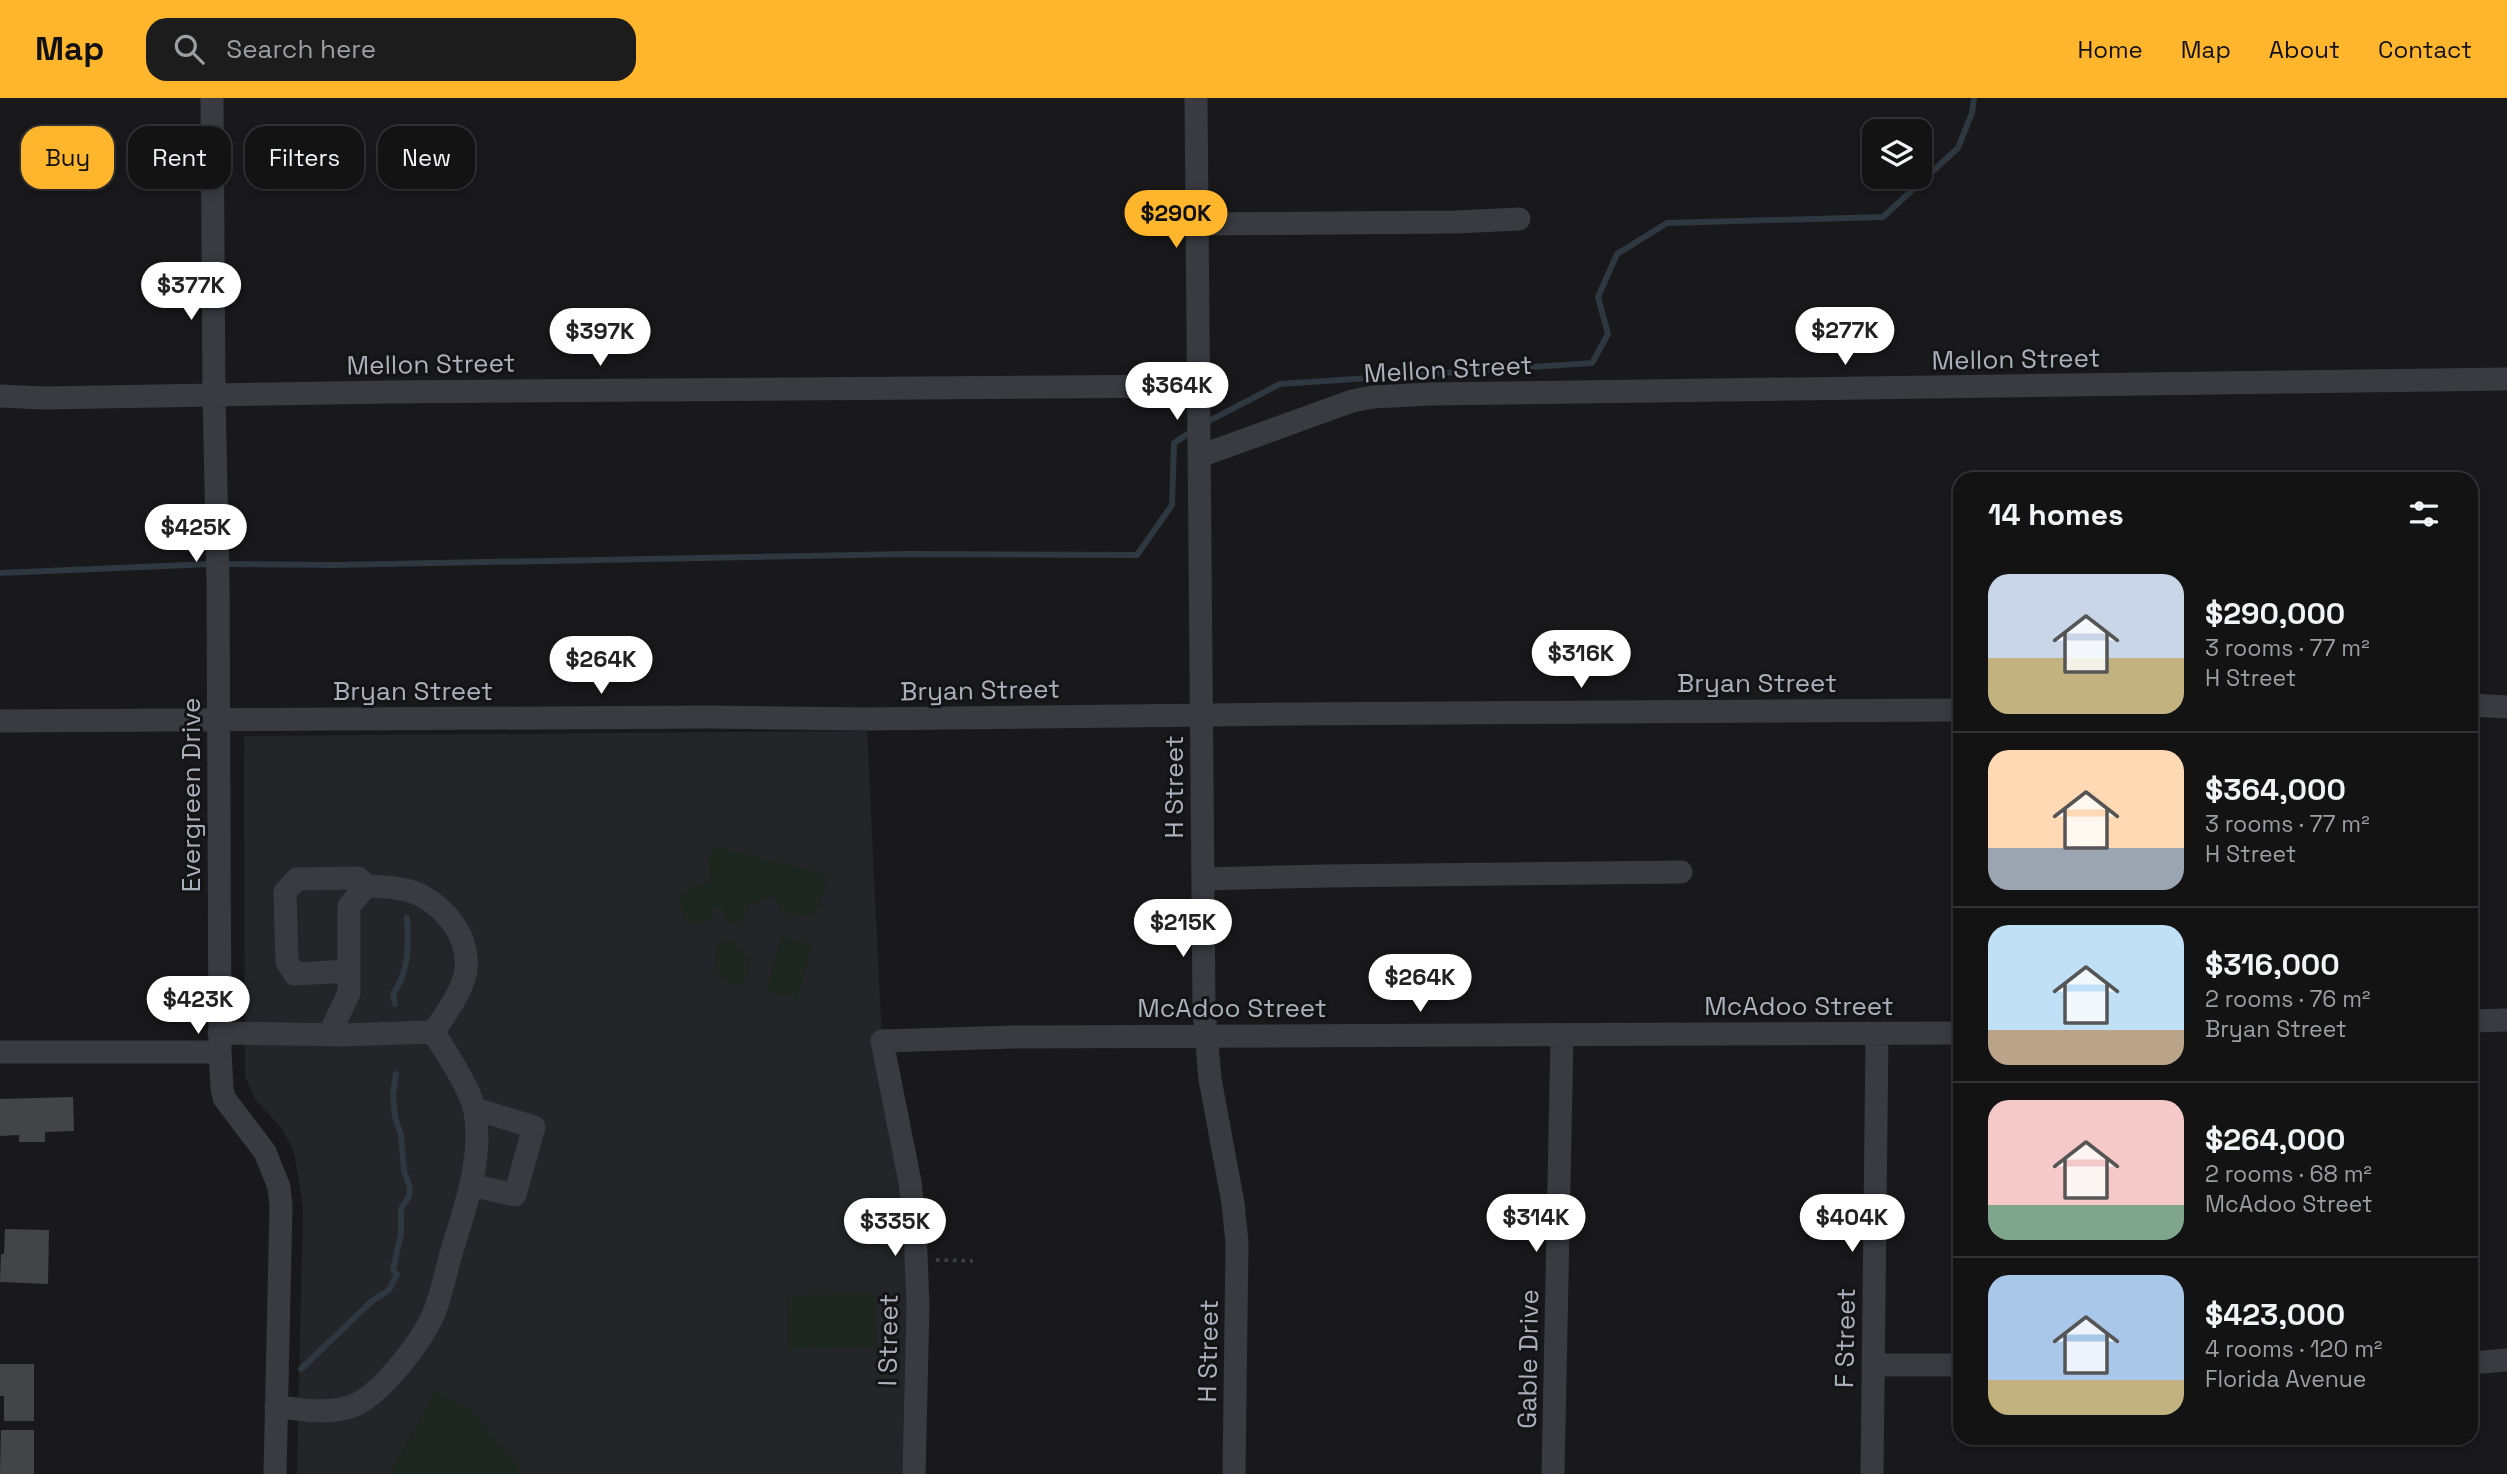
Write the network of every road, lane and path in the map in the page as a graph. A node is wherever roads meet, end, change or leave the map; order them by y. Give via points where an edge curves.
1 (212, 98) edge
2 (1196, 98) edge
3 (1519, 219) dead end
4 (1198, 224) junction
5 (2507, 379) edge
6 (1198, 394) junction
7 (214, 395) junction
8 (0, 396) edge
9 (1200, 449) junction
10 (2478, 705) edge
11 (2507, 707) edge
12 (1953, 710) edge
13 (1202, 716) junction
14 (219, 720) junction
15 (0, 721) edge
16 (1681, 872) dead end
17 (1203, 879) junction
18 (366, 886) junction
19 (349, 971) junction
20 (2507, 1020) edge
21 (2478, 1021) edge
22 (433, 1032) junction
23 (1953, 1033) edge
24 (329, 1034) junction
25 (1877, 1035) junction
26 (1207, 1036) junction
27 (1562, 1036) junction
28 (882, 1041) joint
29 (219, 1042) junction
30 (0, 1052) edge
31 (475, 1109) junction
32 (471, 1185) junction
33 (917, 1260) junction
34 (973, 1261) dead end
35 (2507, 1360) edge
36 (2478, 1362) edge
37 (1873, 1365) junction
38 (1953, 1365) edge
39 (276, 1406) junction
40 (275, 1474) edge
41 (914, 1474) edge
42 (1234, 1474) edge
43 (1553, 1474) edge
44 (1872, 1474) edge

1 - 7 street, Evergreen Drive
2 - 4 street, H Street
3 - 4 street
4 - 6 street, H Street
5 - 9 street, Mellon Street via 1373,397
6 - 7 street, Mellon Street
6 - 9 street, H Street
7 - 8 street, Mellon Street
7 - 14 street, Evergreen Drive
9 - 13 street, H Street
10 - 11 street
12 - 13 street, Bryan Street
13 - 14 street, Bryan Street
13 - 17 street, H Street
14 - 15 street, Bryan Street
14 - 29 street, Evergreen Drive
16 - 17 street
17 - 26 street, H Street
18 - 19 street via 349,906
18 - 19 street via 358,878 297,879 285,892 287,962 295,974
18 - 22 street via 419,895 452,921 465,943 466,972 452,1005
19 - 24 street via 349,993
20 - 21 street
22 - 24 street
22 - 31 street
23 - 25 street, McAdoo Street
24 - 29 street
25 - 27 street, McAdoo Street
25 - 37 street, F Street
26 - 27 street, McAdoo Street
26 - 28 street, McAdoo Street
26 - 42 street, H Street via 1237,1243
27 - 43 street, Gable Drive
28 - 33 street, I Street via 910,1182
29 - 30 street
29 - 39 street, Evergreen Drive via 224,1098 265,1152 279,1186
31 - 32 street via 477,1148
31 - 32 street via 534,1127 514,1195
32 - 39 street via 434,1314 391,1375 357,1404 344,1408 307,1411
33 - 34 path
33 - 41 street, I Street
35 - 36 street
37 - 38 street
37 - 44 street, F Street
39 - 40 street, Evergreen Drive

